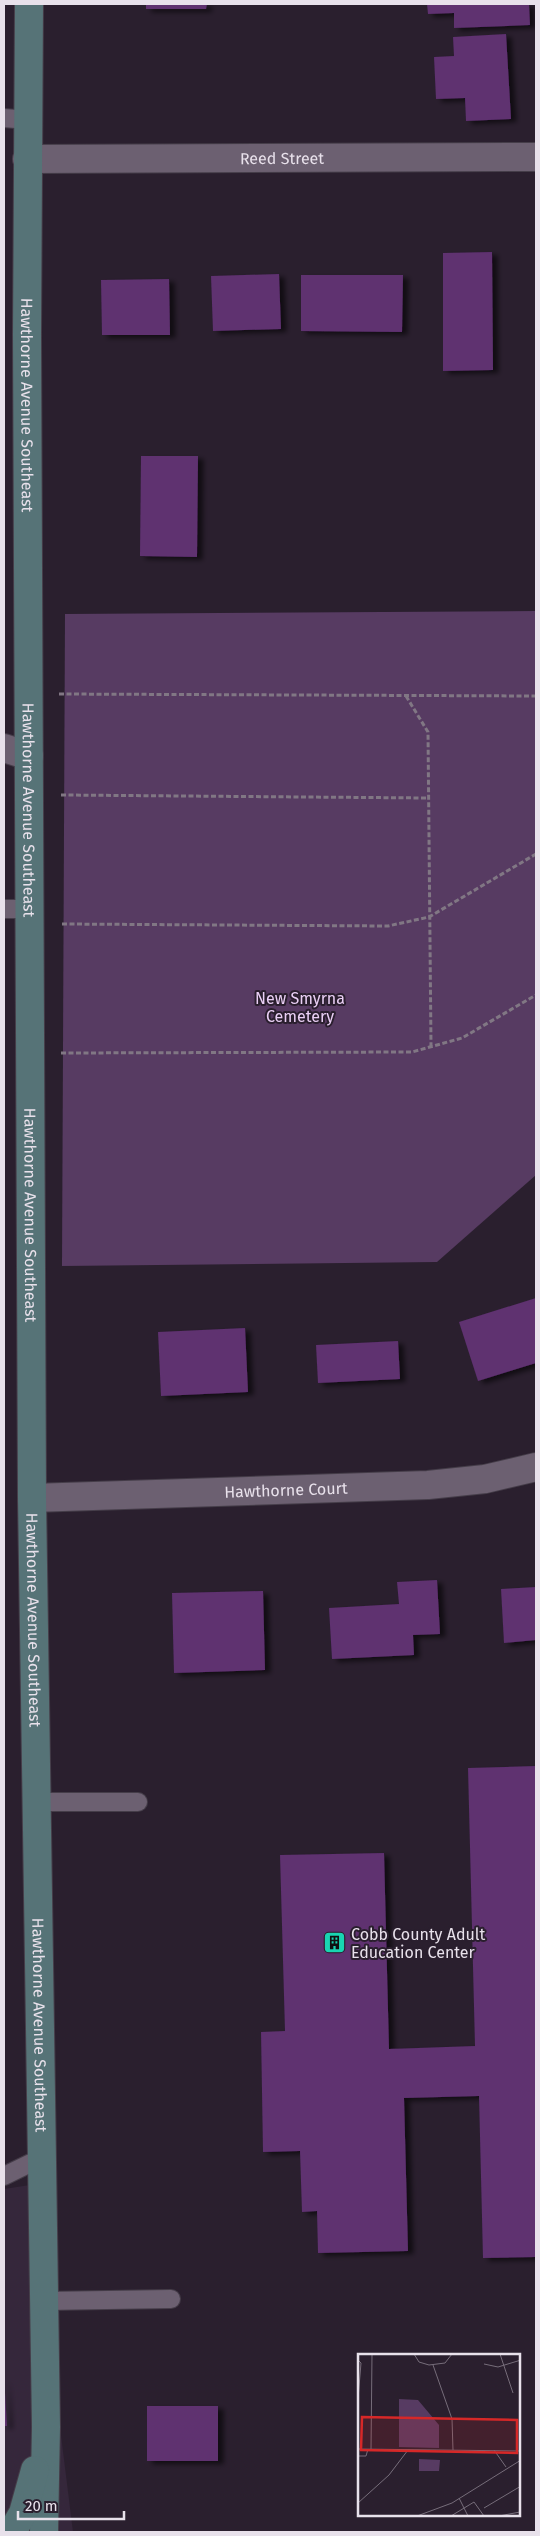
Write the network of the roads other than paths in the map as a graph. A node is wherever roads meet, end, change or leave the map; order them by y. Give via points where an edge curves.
1 (29, 4) edge
2 (16, 119) edge
3 (536, 157) edge
4 (27, 159) junction
5 (16, 752) edge
6 (21, 914) edge
7 (536, 1467) edge
8 (32, 1498) junction
9 (36, 1802) junction
10 (138, 1802) dead end
11 (41, 2158) junction
12 (4, 2176) edge
13 (171, 2299) dead end
14 (44, 2301) junction
15 (46, 2427) junction
16 (12, 2532) edge
17 (44, 2532) edge

1 - 2 street, Hawthorne Avenue Southeast
2 - 4 street, Hawthorne Avenue Southeast
3 - 4 street, Reed Street
4 - 5 street, Hawthorne Avenue Southeast via 29,694
5 - 6 street, Hawthorne Avenue Southeast via 29,794
6 - 8 street, Hawthorne Avenue Southeast via 30,1053
7 - 8 street, Hawthorne Court via 484,1479 428,1484
8 - 9 street, Hawthorne Avenue Southeast
9 - 10 lane
9 - 11 street, Hawthorne Avenue Southeast
11 - 12 lane
11 - 14 street, Hawthorne Avenue Southeast
13 - 14 lane
14 - 15 street, Hawthorne Avenue Southeast
15 - 16 street, Hawthorne Avenue Southeast via 23,2513
15 - 17 street, Hawthorne Avenue Southeast

